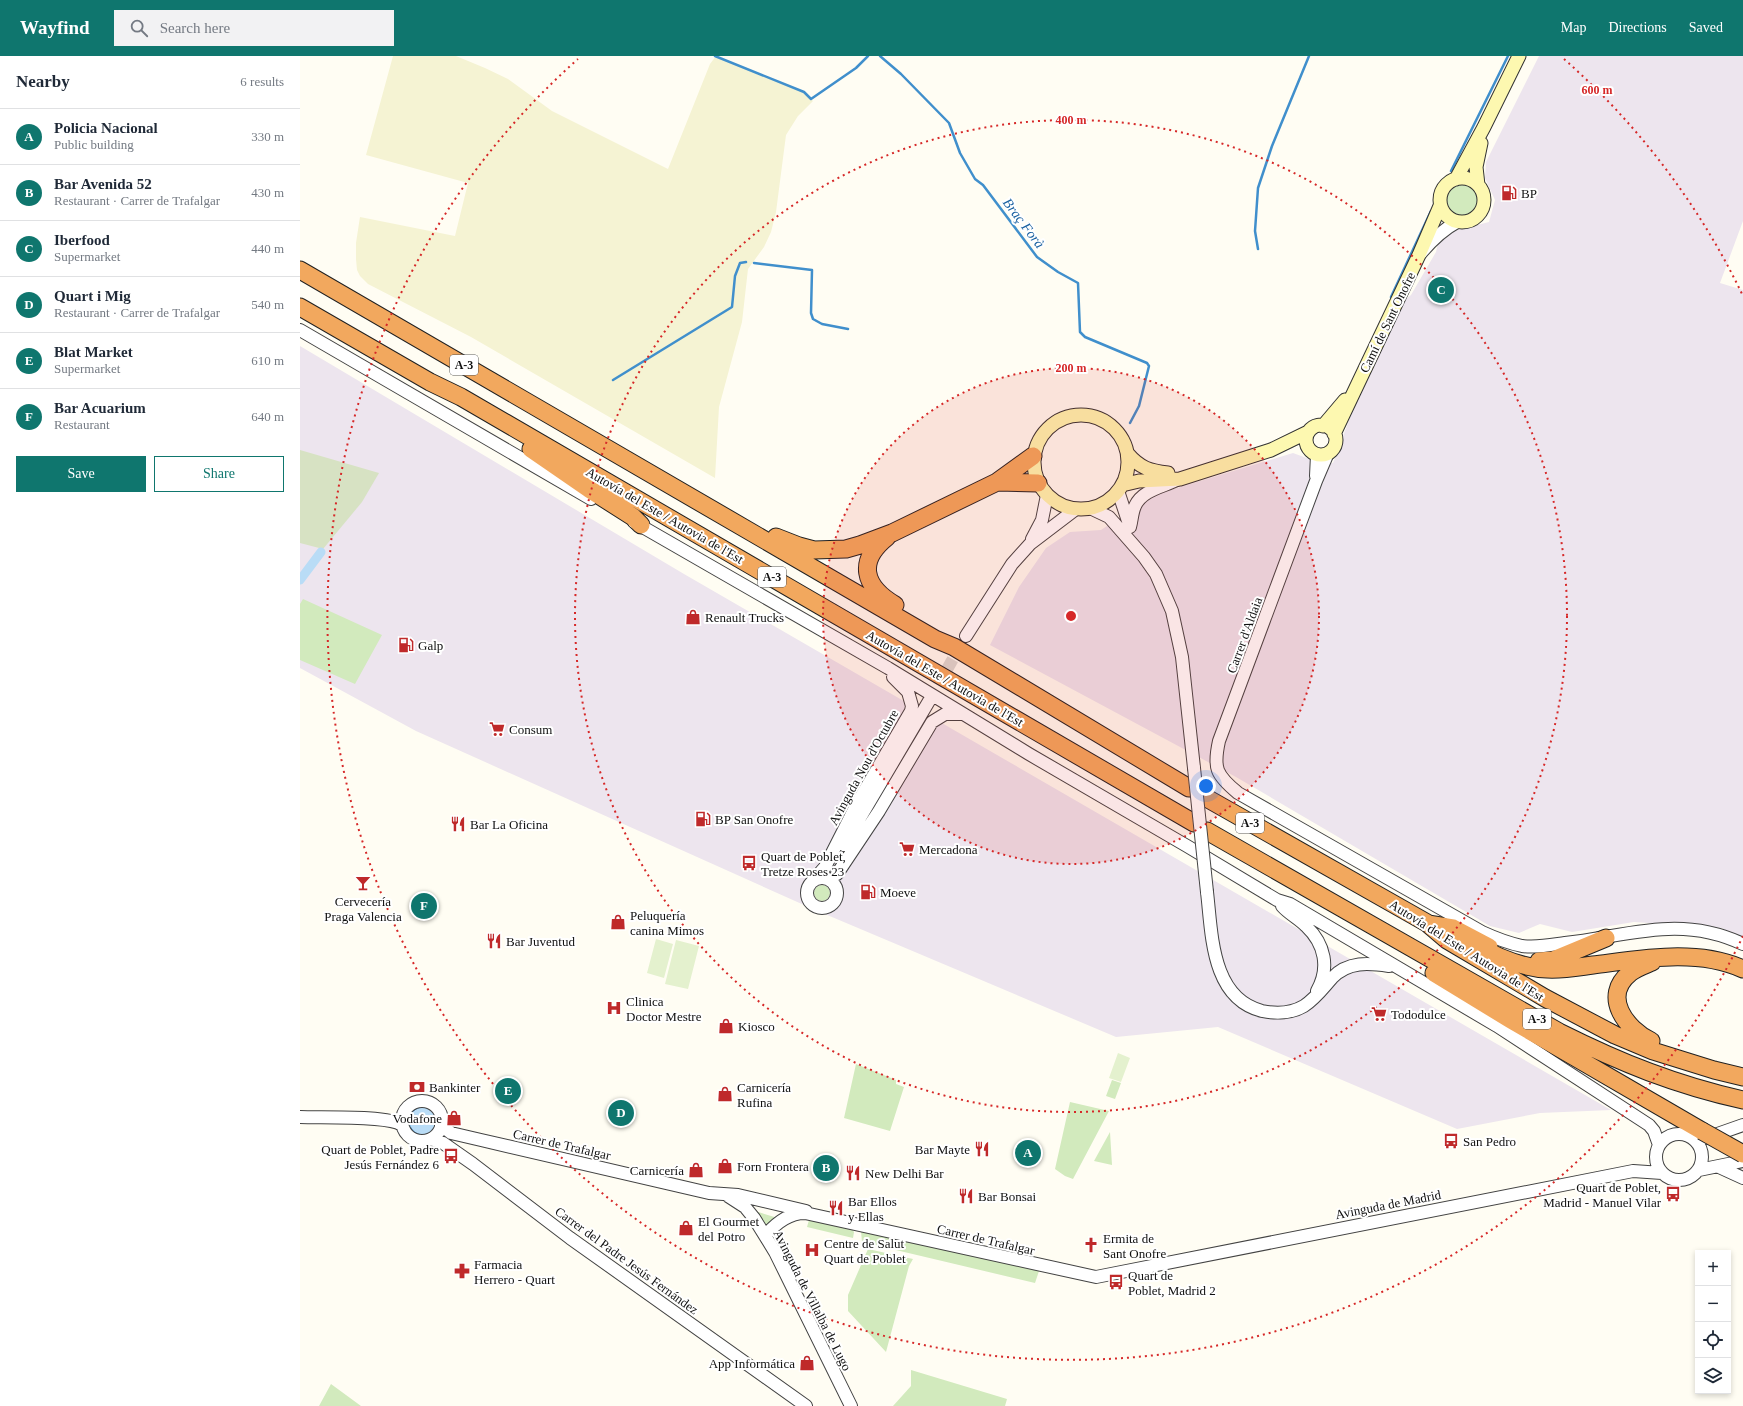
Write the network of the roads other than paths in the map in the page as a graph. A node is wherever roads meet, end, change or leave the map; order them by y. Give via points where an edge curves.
1 (1519, 56) edge
2 (1484, 127) junction
3 (1456, 179) junction
4 (1478, 185) junction
5 (1440, 206) junction
6 (1457, 222) junction
7 (1419, 256) junction
8 (300, 270) edge
9 (300, 307) edge
10 (300, 330) edge
11 (430, 382) junction
12 (1355, 388) junction
13 (1323, 426) junction
14 (1308, 432) junction
15 (1334, 434) junction
16 (1271, 450) junction
17 (1318, 452) junction
18 (1128, 454) junction
19 (1033, 456) junction
20 (629, 460) junction
21 (1197, 473) junction
22 (1180, 479) junction
23 (997, 482) junction
24 (1120, 488) junction
25 (1042, 489) junction
26 (1090, 508) junction
27 (1076, 509) junction
28 (641, 525) junction
29 (1130, 527) junction
30 (892, 533) junction
31 (1030, 544) junction
32 (1144, 557) junction
33 (966, 636) tunnel mouth
34 (954, 647) junction
35 (888, 668) junction
36 (929, 701) tunnel mouth
37 (964, 714) junction
38 (845, 844) junction
39 (825, 867) junction
40 (837, 874) junction
41 (812, 882) junction
42 (836, 888) junction
43 (1277, 900) junction
44 (1344, 910) junction
45 (1426, 923) junction
46 (1447, 927) junction
47 (1606, 938) junction
48 (1743, 944) edge
49 (1660, 958) junction
50 (1393, 966) junction
51 (1743, 969) edge
52 (1311, 1000) junction
53 (1676, 1057) junction
54 (1743, 1077) edge
55 (1743, 1100) edge
56 (300, 1117) edge
57 (402, 1120) junction
58 (441, 1125) junction
59 (1743, 1125) edge
60 (1698, 1135) junction
61 (431, 1138) junction
62 (1659, 1144) junction
63 (1743, 1154) edge
64 (1656, 1157) junction
65 (1743, 1161) edge
66 (1718, 1166) junction
67 (1699, 1170) junction
68 (1633, 1171) junction
69 (1662, 1173) junction
70 (1743, 1178) edge
71 (727, 1196) junction
72 (819, 1215) junction
73 (780, 1223) junction
74 (766, 1236) junction
75 (775, 1252) junction
76 (1148, 1266) joint
77 (806, 1406) edge
78 (851, 1406) edge

1 - 2 main road
2 - 3 main road
2 - 4 main road via 1476,167
3 - 4 main road via 1468,179
3 - 5 main road via 1450,181 1441,192
4 - 6 main road via 1484,200 1482,210 1475,218
5 - 6 main road via 1444,214
5 - 7 main road, Camí de Sant Onofre
6 - 7 street, Camí de Sant Onofre via 1436,236
7 - 12 main road, Camí de Sant Onofre
8 - 20 highway, Autovía del Este / Autovia de l'Est / A-3
9 - 11 highway, Autovía del Este / Autovia de l'Est / A-3
10 - 28 street via 621,517
11 - 28 highway via 457,405 523,443 589,490 633,517
11 - 44 highway, Autovía del Este / Autovia de l'Est / A-3 via 461,397
12 - 13 main road, Camí de Sant Onofre
12 - 15 main road, Camí de Sant Onofre
13 - 14 main road via 1315,427
13 - 15 main road
14 - 16 main road
14 - 17 main road via 1306,441
15 - 17 main road via 1335,445
16 - 17 main road via 1295,448
16 - 21 main road
17 - 47 street, Carrer d'Aldaia via 1316,481 1219,741 1215,760 1218,771 1238,793 1482,932 1523,946 1543,947
18 - 19 main road via 1124,441 1112,425 1094,416 1075,414 1056,420 1048,426 1036,443
18 - 21 main road via 1150,471 1169,474
18 - 24 main road via 1127,473
19 - 23 highway
19 - 25 main road via 1034,470
20 - 30 highway via 656,468 749,522 799,546 830,551 846,549
20 - 34 highway, Autovía del Este / Autovia de l'Est / A-3 via 654,477 916,628
21 - 22 main road
22 - 24 main road via 1139,481
22 - 29 street via 1148,492 1140,499 1135,506
23 - 25 highway
23 - 30 highway
24 - 26 main road via 1101,505
24 - 29 street
25 - 27 main road via 1060,505
25 - 31 street via 1042,520
26 - 27 main road
26 - 32 street via 1109,517
27 - 31 street
28 - 35 street
29 - 32 street
30 - 34 highway via 876,546 870,555 867,565 870,582 886,600 939,632
31 - 33 street via 998,584
32 - 52 street, bridge via 1164,590 1178,632 1208,892 1217,961 1222,976 1235,996 1257,1009 1269,1012 1293,1010
34 - 45 highway, Autovía del Este / Autovia de l'Est / A-3 via 1196,792
35 - 37 street
35 - 39 street, Avinguda Nou d'Octubre via 895,681 908,692 911,711 859,800
36 - 38 street, Avinguda Nou d'Octubre
37 - 40 street via 945,714 932,722 879,811
37 - 43 street
38 - 39 street
38 - 40 street
39 - 41 street, Avinguda Nou d'Octubre
40 - 42 street
41 - 42 street via 826,878 834,883
41 - 42 street via 807,894 810,903 816,907 833,904 837,897
43 - 50 street via 1290,904
43 - 52 street via 1305,925 1322,947 1324,971 1321,984
44 - 55 highway, Autovía del Este / Autovia de l'Est / A-3 via 1596,1051 1674,1082
44 - 60 highway via 1358,926
45 - 46 highway
45 - 53 highway, Autovía del Este / Autovia de l'Est / A-3 via 1447,940 1576,1015 1653,1051
46 - 47 highway via 1493,949 1541,961 1553,960
46 - 49 highway via 1451,932 1487,951 1512,961 1547,969
47 - 48 street, Carrer d'Aldaia via 1638,930 1666,927 1695,930
49 - 51 highway via 1686,956 1720,960
49 - 53 highway via 1629,973 1619,989 1620,1014 1634,1031 1660,1044
50 - 52 street via 1372,964 1348,967 1340,971
50 - 62 street via 1497,1026 1649,1125
53 - 54 highway, Autovía del Este / Autovia de l'Est / A-3
56 - 57 street via 396,1122
57 - 58 street via 405,1108 412,1103 429,1102 440,1111
57 - 61 street via 406,1134 415,1139
58 - 61 street via 439,1133
58 - 71 street, Carrer de Trafalgar via 448,1132
59 - 60 street via 1707,1137
60 - 62 street via 1675,1133
60 - 63 highway, bridge
60 - 67 street via 1702,1155
61 - 77 street, Carrer del Padre Jesús Fernández via 467,1160 570,1238
62 - 64 street
64 - 68 street, Avinguda de Madrid
64 - 69 street
65 - 66 street
66 - 67 street
66 - 70 street
67 - 69 street via 1681,1181 1668,1179
68 - 69 street, Avinguda de Madrid
68 - 76 street, Avinguda de Madrid
71 - 72 street, Carrer de Trafalgar via 738,1195
71 - 74 street, Avinguda de Villalba de Lugo via 748,1211
72 - 73 street, Carrer de Trafalgar via 796,1213
72 - 76 street, Carrer de Trafalgar via 1096,1277
73 - 74 street, Carrer de Trafalgar
73 - 75 street via 774,1236
74 - 75 street, Avinguda de Villalba de Lugo
75 - 78 street, Avinguda de Villalba de Lugo

